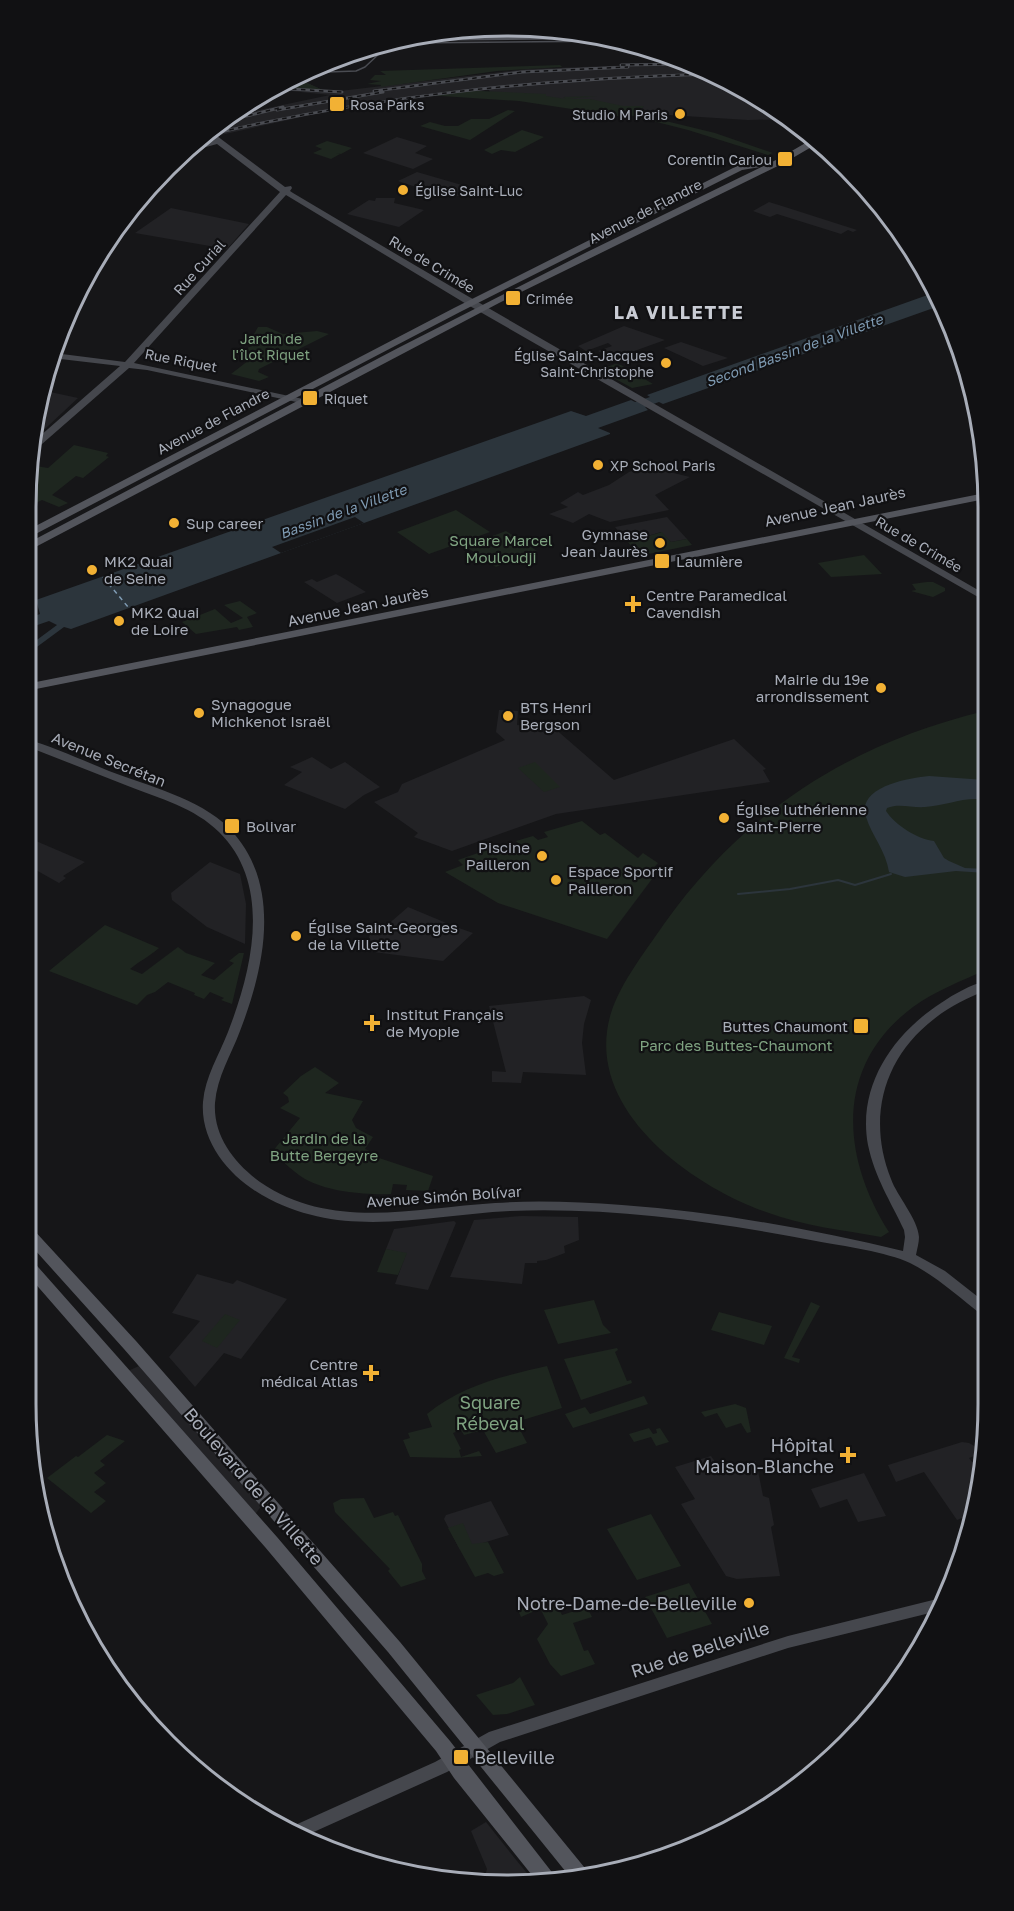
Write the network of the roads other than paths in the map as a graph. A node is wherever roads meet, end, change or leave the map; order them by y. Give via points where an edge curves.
1 (462, 38) edge
2 (544, 38) edge
3 (217, 136) edge
4 (215, 137) edge
5 (222, 141) junction
6 (808, 145) edge
7 (205, 146) edge
8 (783, 159) junction
9 (287, 190) junction
10 (471, 303) junction
11 (482, 310) junction
12 (61, 357) edge
13 (128, 364) junction
14 (287, 398) junction
15 (303, 402) junction
16 (41, 440) edge
17 (978, 492) edge
18 (978, 497) edge
19 (852, 521) junction
20 (36, 531) edge
21 (36, 544) edge
22 (978, 594) edge
23 (36, 688) edge
24 (36, 746) edge
25 (181, 803) joint
26 (978, 989) edge
27 (36, 1242) edge
28 (909, 1257) junction
29 (36, 1274) edge
30 (978, 1304) edge
31 (932, 1606) edge
32 (477, 1747) junction
33 (452, 1760) junction
34 (304, 1829) edge
35 (576, 1870) edge
36 (542, 1874) edge

1 - 2 main road
3 - 5 street
4 - 5 street
5 - 7 street
5 - 9 street, Rue de Crimée
6 - 8 main road
8 - 10 main road, Avenue de Flandre via 740,168
8 - 11 main road, Avenue de Flandre
9 - 10 street, Rue de Crimée
9 - 13 street, Rue Curial
10 - 11 street, Rue de Crimée
10 - 14 main road, Avenue de Flandre
11 - 15 main road, Avenue de Flandre
11 - 19 street, Rue de Crimée
12 - 13 street, Rue Riquet
13 - 14 street, Rue Riquet
13 - 16 street, Rue Curial
14 - 15 street, Rue Riquet
14 - 20 main road, Avenue de Flandre
15 - 21 main road, Avenue de Flandre
17 - 19 main road, Avenue Jean Jaurès
18 - 19 main road, Avenue Jean Jaurès
19 - 22 street, Rue de Crimée
19 - 23 main road, Avenue Jean Jaurès
24 - 25 street, Avenue Secrétan
25 - 28 street, Avenue Simón Bolívar via 213,820 234,841 250,868 257,893 254,968 209,1103 219,1145 235,1168 271,1194 297,1206 347,1218 389,1219 469,1209 550,1206 658,1212 742,1222
26 - 28 street via 941,1008 909,1033 891,1055 877,1087 874,1141 884,1179 912,1234
27 - 32 main road, Boulevard de la Villette via 286,1521
28 - 30 street, Avenue Simón Bolívar
29 - 33 main road, Boulevard de la Villette via 271,1542
31 - 32 street, Rue de Belleville via 788,1642 581,1707
32 - 33 street, Rue de Belleville
32 - 35 main road, Boulevard de la Villette
33 - 34 street, Rue de Belleville
33 - 36 main road, Boulevard de la Villette

